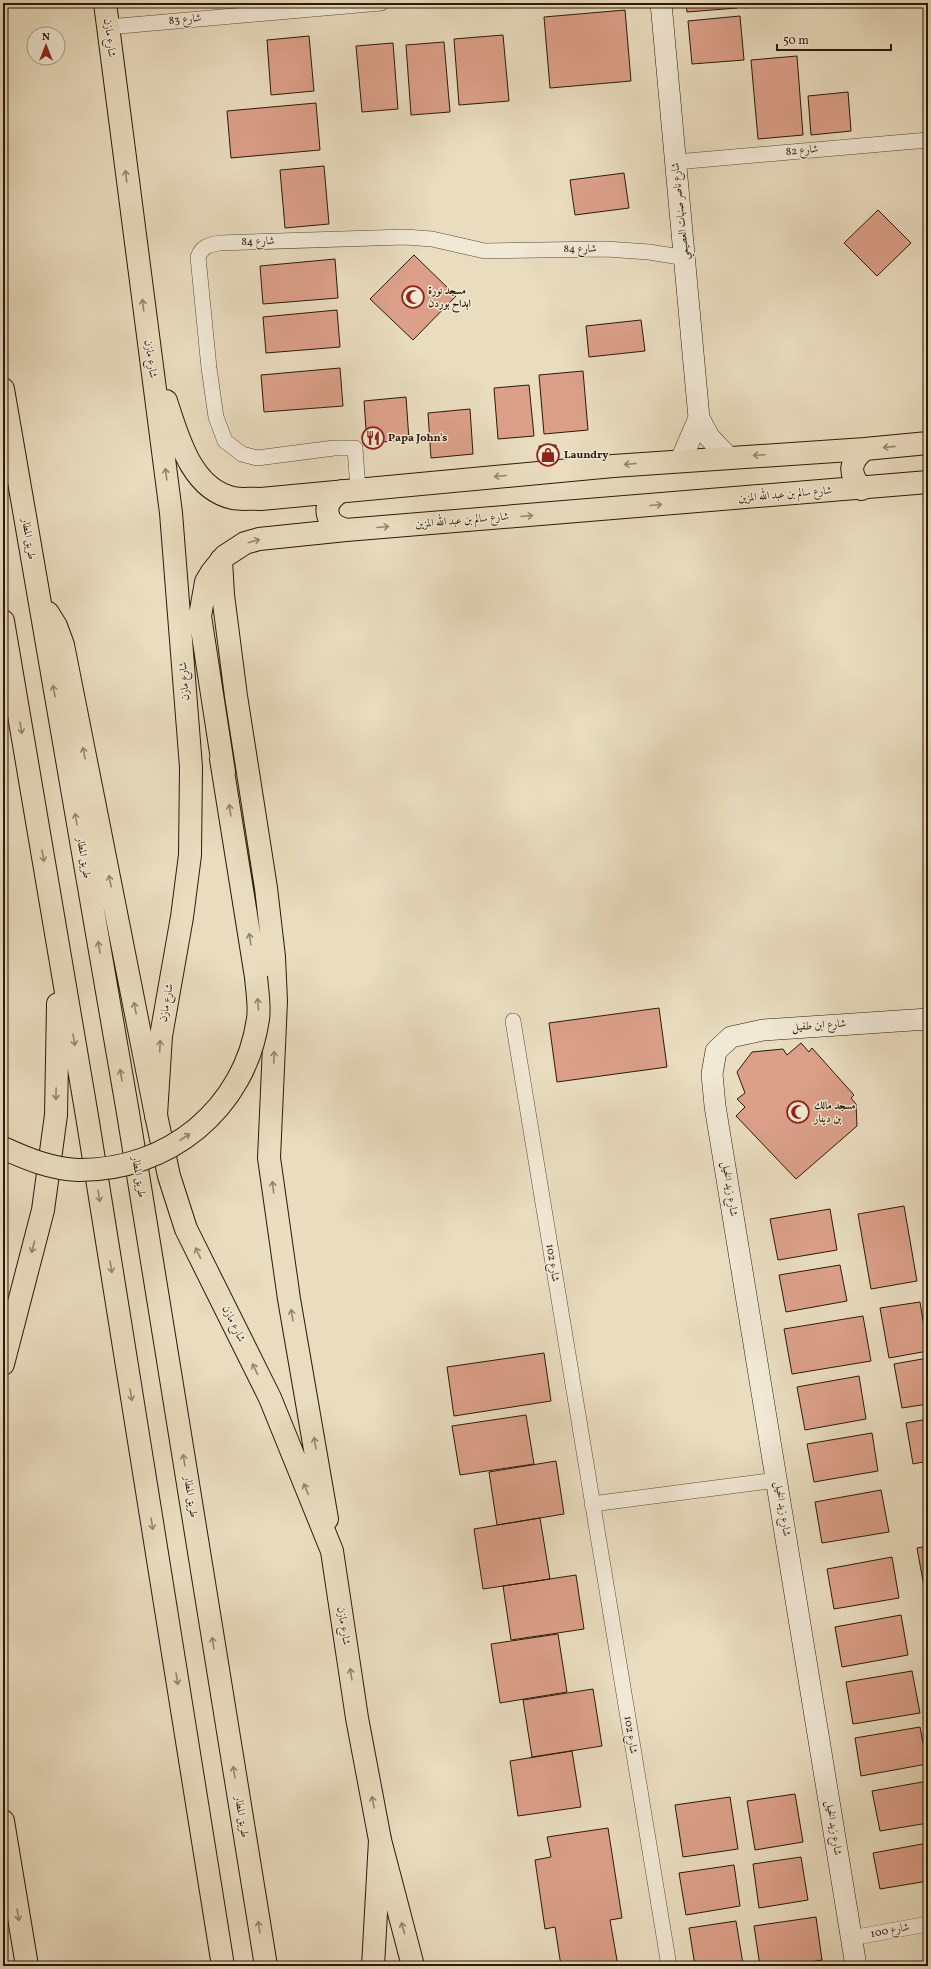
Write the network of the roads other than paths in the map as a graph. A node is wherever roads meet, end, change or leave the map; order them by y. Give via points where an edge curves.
1 (105, 3) edge
2 (381, 3) edge
3 (661, 3) edge
4 (108, 27) junction
5 (928, 140) edge
6 (676, 162) junction
7 (686, 258) junction
8 (148, 343) junction
9 (3, 389) edge
10 (699, 418) junction
11 (928, 443) edge
12 (865, 449) junction
13 (728, 457) junction
14 (681, 460) junction
15 (928, 482) edge
16 (862, 489) junction
17 (350, 490) junction
18 (171, 513) junction
19 (346, 530) junction
20 (221, 560) junction
21 (37, 596) junction
22 (3, 621) edge
23 (224, 772) junction
24 (60, 957) junction
25 (928, 1019) edge
26 (513, 1021) dead end
27 (716, 1051) joint
28 (156, 1115) junction
29 (3, 1148) edge
30 (3, 1364) edge
31 (777, 1480) junction
32 (592, 1504) junction
33 (332, 1551) junction
34 (3, 1821) edge
35 (380, 1840) junction
36 (928, 1924) edge
37 (851, 1938) junction
38 (26, 1966) edge
39 (223, 1966) edge
40 (266, 1966) edge
41 (374, 1966) edge
42 (413, 1966) edge
43 (669, 1966) edge
44 (856, 1966) edge

1 - 4 main road, شارع مازن
2 - 4 street, شارع 83
3 - 6 street, شارع ناصر صنهات العصيمي
8 -> 4 main road, شارع مازن
5 - 6 street, شارع 82
6 - 7 street, شارع ناصر صنهات العصيمي
7 - 10 street, شارع ناصر صنهات العصيمي
7 - 17 street, شارع 84 via 606,249 485,251 432,239 405,237 218,243 201,249 198,257 209,368 216,416 225,441 242,454 257,458 334,448 355,448
8 - 17 main road via 181,446 192,466 210,488 233,498 261,499
18 -> 8 main road, شارع مازن
9 - 21 main road, طريق المطار
10 - 13 street, شارع ناصر صنهات العصيمي via 709,437
10 - 14 street, شارع ناصر صنهات العصيمي
11 -> 12 main road
12 -> 13 main road
12 - 16 main road via 856,457 852,468 854,480
13 - 14 main road
14 -> 17 main road
15 - 16 main road, شارع سالم بن عبد الله المزين
19 -> 16 main road, شارع سالم بن عبد الله المزين
17 - 19 main road via 334,495 327,512 330,521 337,528
18 - 23 main road
28 -> 18 main road, شارع مازن via 161,1036 190,855 191,767
20 -> 19 main road, شارع سالم بن عبد الله المزين via 244,543 259,539
20 - 23 main road, شارع سالم بن عبد الله المزين via 206,582 200,616
33 -> 20 main road via 288,1291 269,1158 276,1001 274,957 266,888 235,689
28 -> 21 main road via 63,645 56,626
40 -> 21 main road, طريق المطار via 128,1113
22 -> 24 main road
29 -> 23 main road, bridge via 35,1162 77,1170 120,1166 161,1153 198,1129 227,1098 248,1060 258,1018 256,977
24 -> 30 main road via 56,1115 43,1210
24 -> 39 main road
25 - 27 street, شارع ابن طفيل via 763,1030 731,1036
26 - 32 street, شارع 102
27 - 31 street, شارع زيد الخيل via 712,1074 715,1106
33 -> 28 main road, شارع مازن via 270,1398 186,1229 169,1176
31 - 32 street
31 - 37 street, شارع زيد الخيل
32 - 43 street, شارع 102
35 -> 33 main road, شارع مازن via 357,1718
34 -> 38 main road
35 - 41 main road
42 -> 35 main road, شارع مازن
36 - 37 street, شارع 100
37 - 44 street, شارع زيد الخيل

